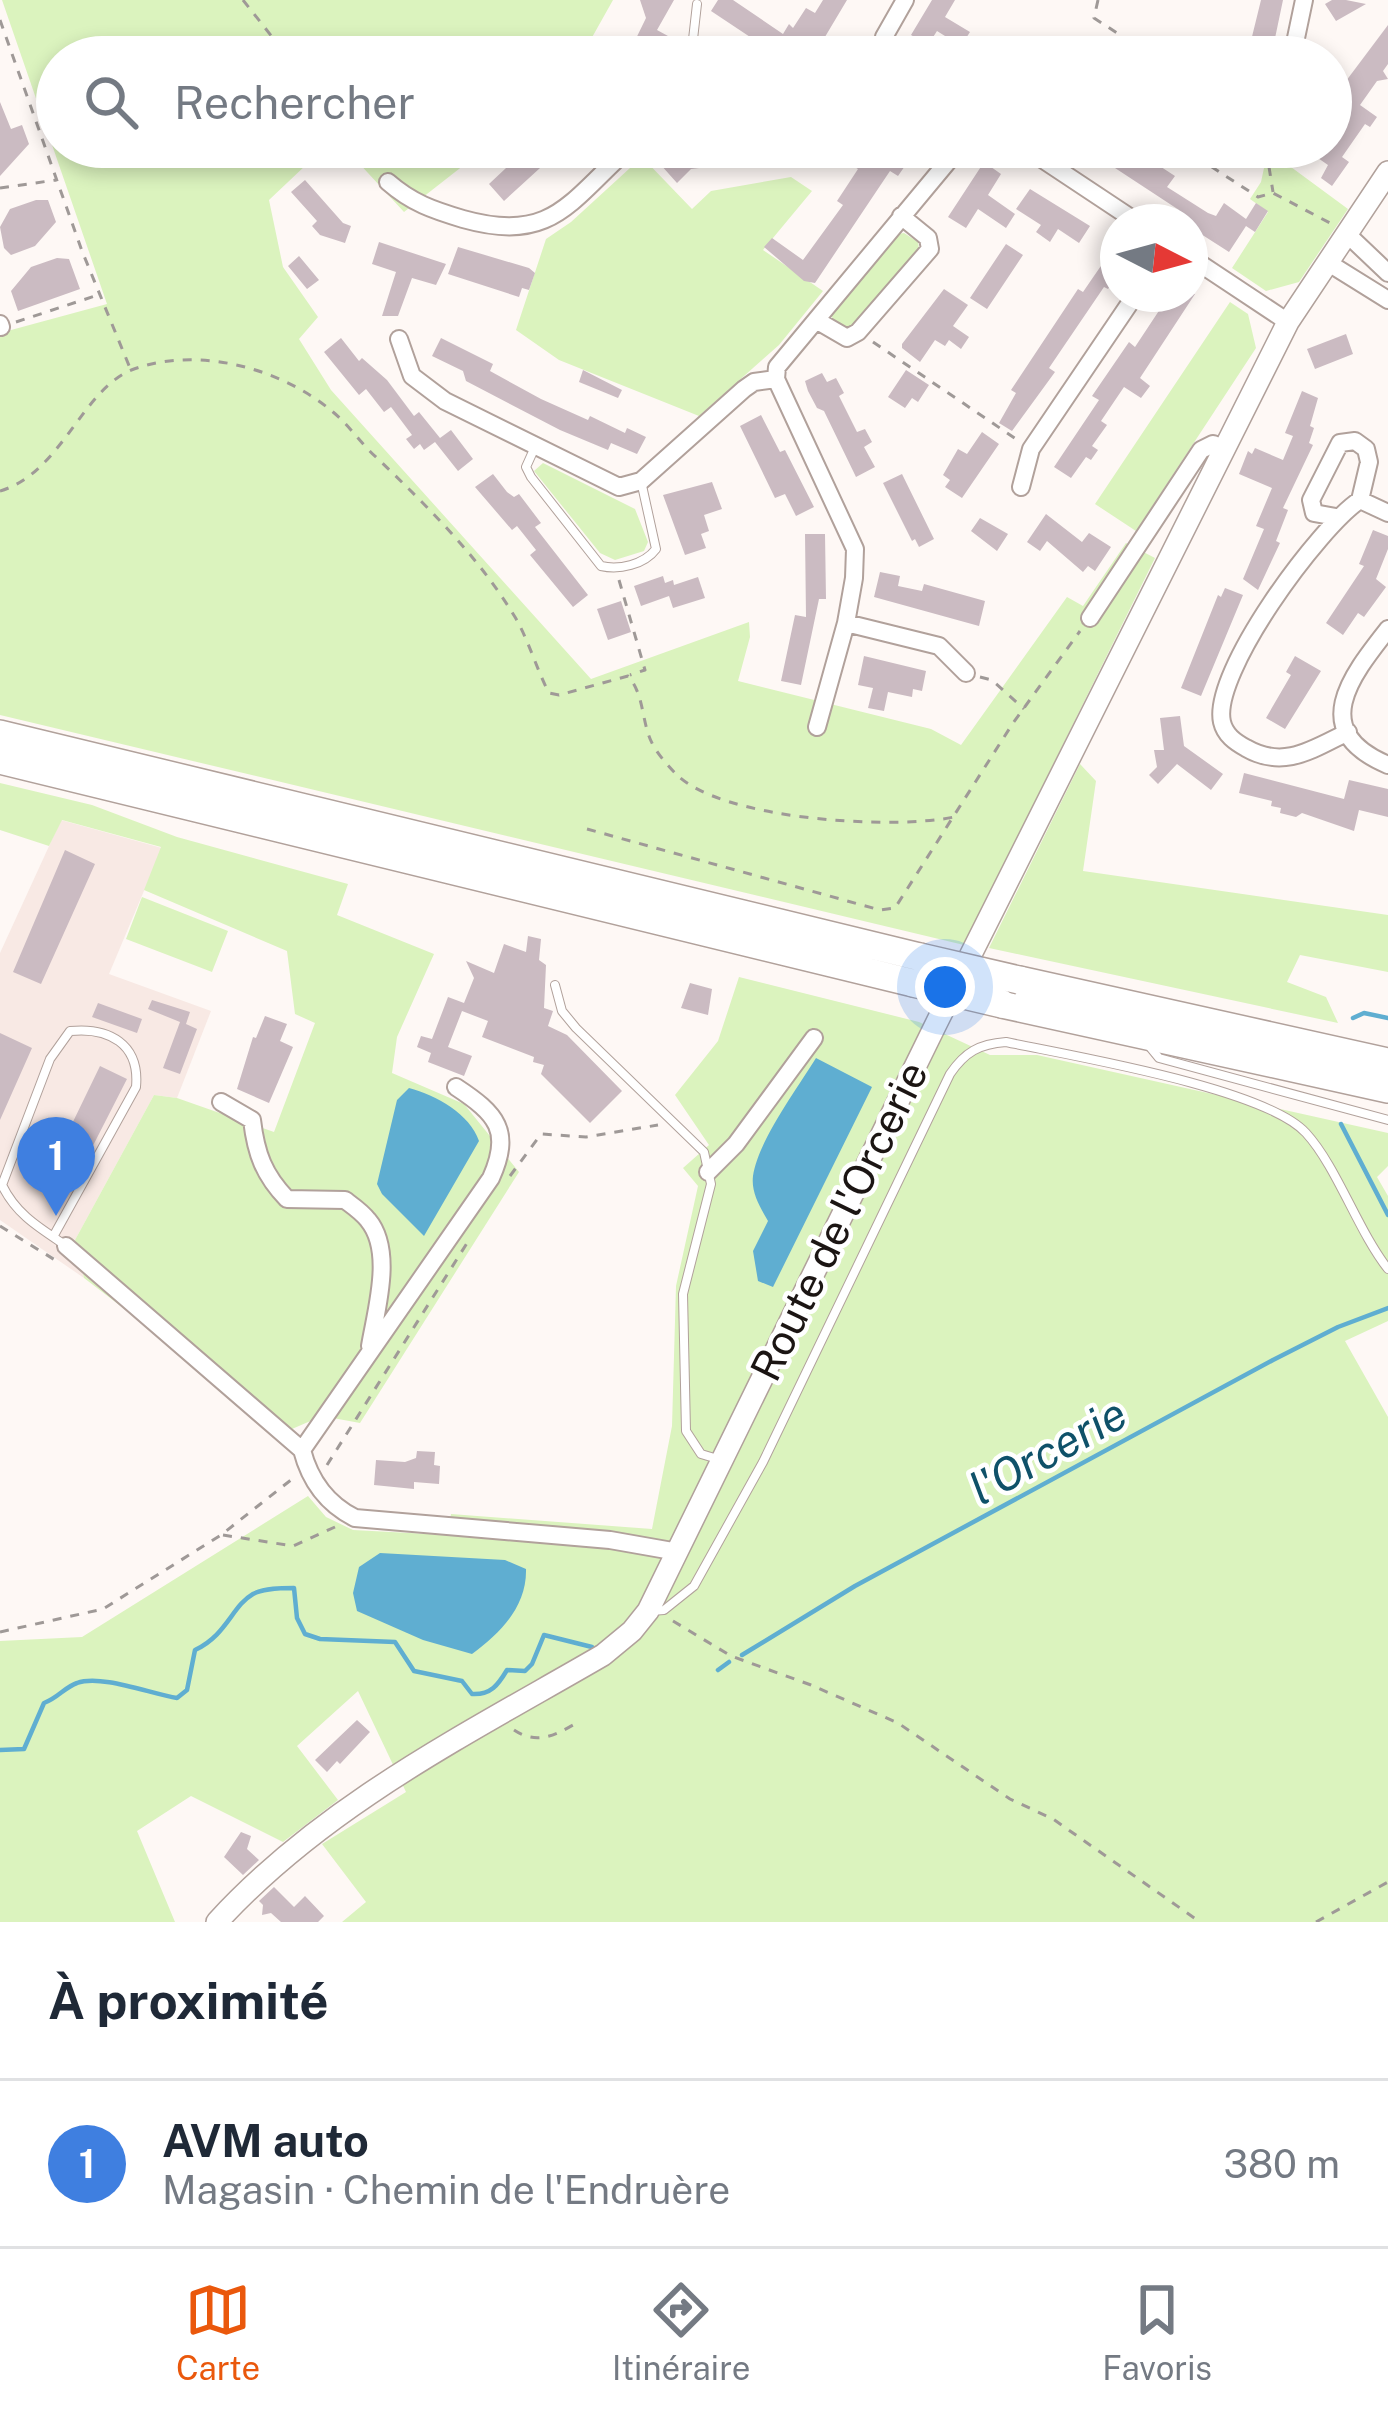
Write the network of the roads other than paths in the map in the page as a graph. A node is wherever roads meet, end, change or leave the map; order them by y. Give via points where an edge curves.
1 (905, 0) edge
2 (1304, 0) edge
3 (698, 4) dead end
4 (694, 36) edge
5 (885, 36) edge
6 (1296, 36) edge
7 (606, 168) edge
8 (942, 168) edge
9 (1056, 168) edge
10 (1388, 172) edge
11 (388, 182) road end
12 (1110, 204) edge
13 (901, 216) junction
14 (1348, 232) junction
15 (1371, 256) junction
16 (1327, 262) junction
17 (1208, 269) edge
18 (1388, 273) edge
19 (1354, 278) junction
20 (1388, 300) edge
21 (1124, 312) edge
22 (816, 320) junction
23 (1288, 322) junction
24 (399, 339) dead end
25 (776, 379) junction
26 (535, 446) junction
27 (1226, 449) junction
28 (641, 481) junction
29 (1021, 487) dead end
30 (1360, 500) junction
31 (1388, 513) edge
32 (1336, 517) junction
33 (1090, 618) road end
34 (845, 622) junction
35 (1388, 629) edge
36 (966, 673) road end
37 (817, 727) dead end
38 (1348, 732) junction
39 (0, 734) edge
40 (0, 760) edge
41 (1388, 765) edge
42 (916, 970) junction
43 (556, 985) dead end
44 (1141, 1037) junction
45 (814, 1038) dead end
46 (1388, 1062) edge
47 (456, 1087) dead end
48 (1388, 1089) edge
49 (220, 1102) dead end
50 (1388, 1120) edge
51 (708, 1172) junction
52 (60, 1242) junction
53 (1388, 1269) edge
54 (369, 1353) junction
55 (723, 1460) junction
56 (308, 1466) junction
57 (678, 1552) junction
58 (656, 1611) junction
59 (217, 1922) edge

1 - 5 street
2 - 6 street
3 - 4 lane
7 - 11 street via 548,219 516,229 419,206
8 - 13 street
9 - 12 street
10 - 14 street, Route de l'Orcerie
13 - 22 street
13 - 22 street via 930,249 858,332 847,338
14 - 15 street
14 - 16 street, Route de l'Orcerie
15 - 18 street
15 - 19 street
16 - 19 street
16 - 23 street, Route de l'Orcerie
17 - 23 street
19 - 20 street
21 - 29 street via 1031,449
22 - 25 street
23 - 27 street, Route de l'Orcerie
24 - 26 street via 412,376
25 - 28 street via 744,389
25 - 34 street via 855,549
26 - 28 street via 619,487
26 - 28 lane via 526,467 531,477 601,566 616,569 656,549
27 - 33 street via 1201,450
27 - 55 street, Route de l'Orcerie
30 - 31 street
30 - 32 street
30 - 32 street via 1366,448 1340,442 1311,500 1314,513
32 - 38 street via 1243,650 1221,701 1222,724 1269,758 1292,759
34 - 36 street via 939,646
34 - 37 street
35 - 38 street via 1345,689
38 - 41 street
39 - 42 highway
40 - 42 highway
42 - 44 highway, bridge via 1001,1004
42 - 46 highway, bridge via 1019,980
43 - 51 lane via 562,1011 704,1152
44 - 48 highway
44 - 50 lane via 1159,1058
45 - 51 street
47 - 54 street via 480,1103 503,1137 502,1152
49 - 54 street via 252,1120 264,1172 287,1199 345,1200 380,1240
51 - 55 lane via 683,1282 682,1377 686,1431 700,1454
52 - 52 lane via 13,1209 2,1185 50,1059 70,1030 89,1029 127,1046 136,1087
52 - 56 street
53 - 58 lane via 1308,1134 1280,1112 1163,1076 986,1044 962,1056 950,1074 763,1462 694,1586
54 - 56 street
55 - 57 street, Route de l'Orcerie
56 - 57 street via 332,1507 355,1518
57 - 58 street, Route de l'Orcerie
58 - 59 street, Route de l'Orcerie via 603,1655 332,1818

